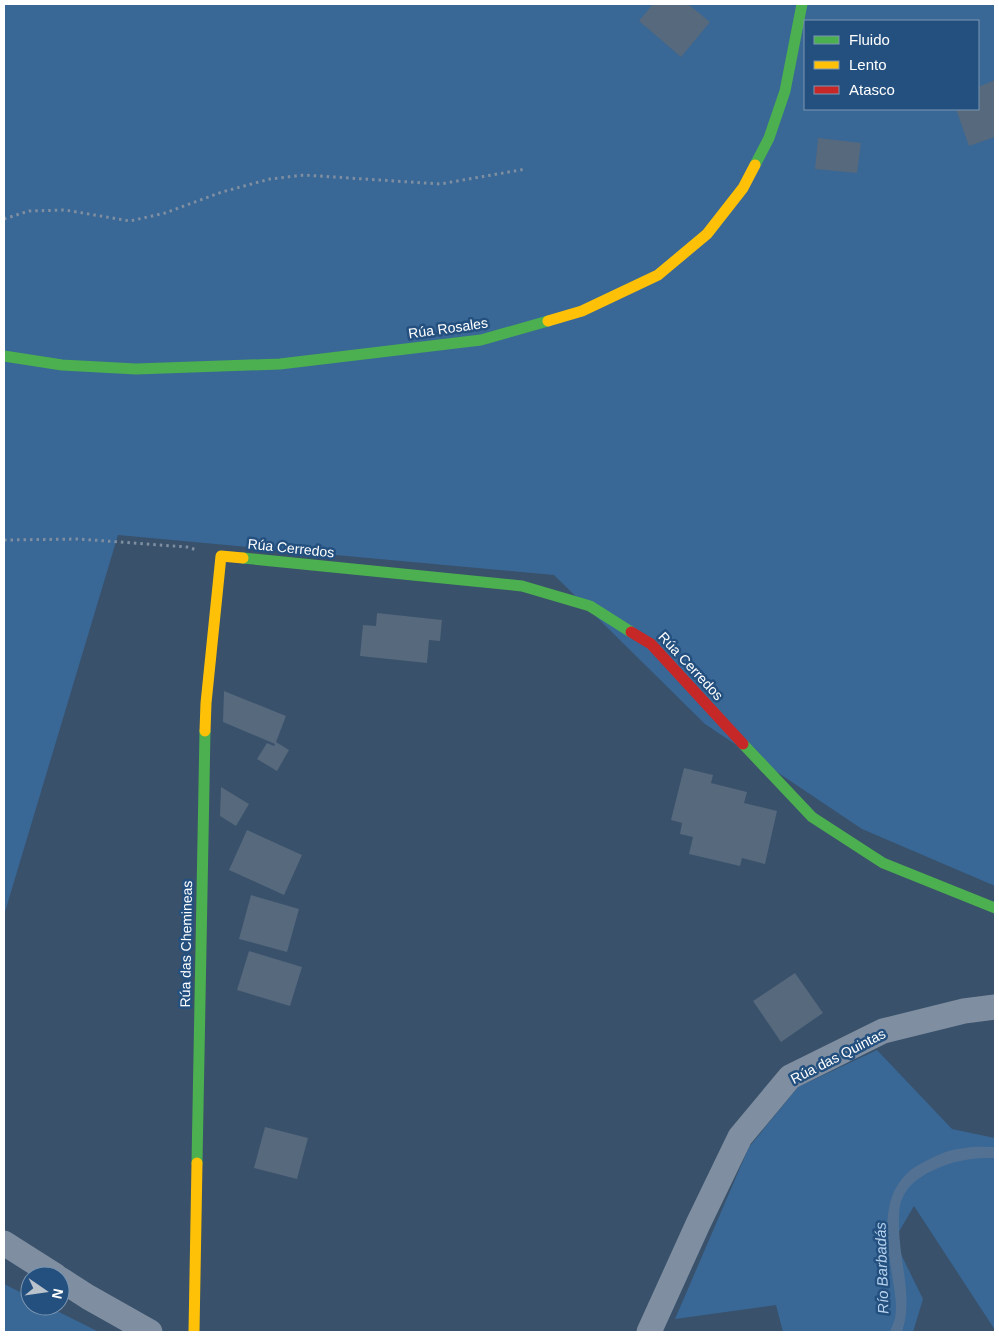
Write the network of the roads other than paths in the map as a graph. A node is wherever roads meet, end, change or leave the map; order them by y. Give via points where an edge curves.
1 (802, 4) edge
2 (4, 356) edge
3 (221, 556) joint
4 (995, 908) edge
5 (995, 1006) edge
6 (4, 1243) edge
7 (40, 1266) edge
8 (70, 1285) edge
9 (150, 1332) edge
10 (194, 1332) edge
11 (648, 1332) edge

1 - 2 street, Rúa Rosales via 785,91 769,138 743,188 707,234 658,275 582,311 481,340 280,364 136,369 62,365
3 - 4 street, Rúa Cerredos via 522,586 590,606 651,644 812,817 883,862
3 - 10 street, Rúa das Chemineas via 206,702
5 - 11 street, Rúa das Quintas via 964,1010 883,1031 790,1077 740,1137
6 - 7 street
8 - 9 street

